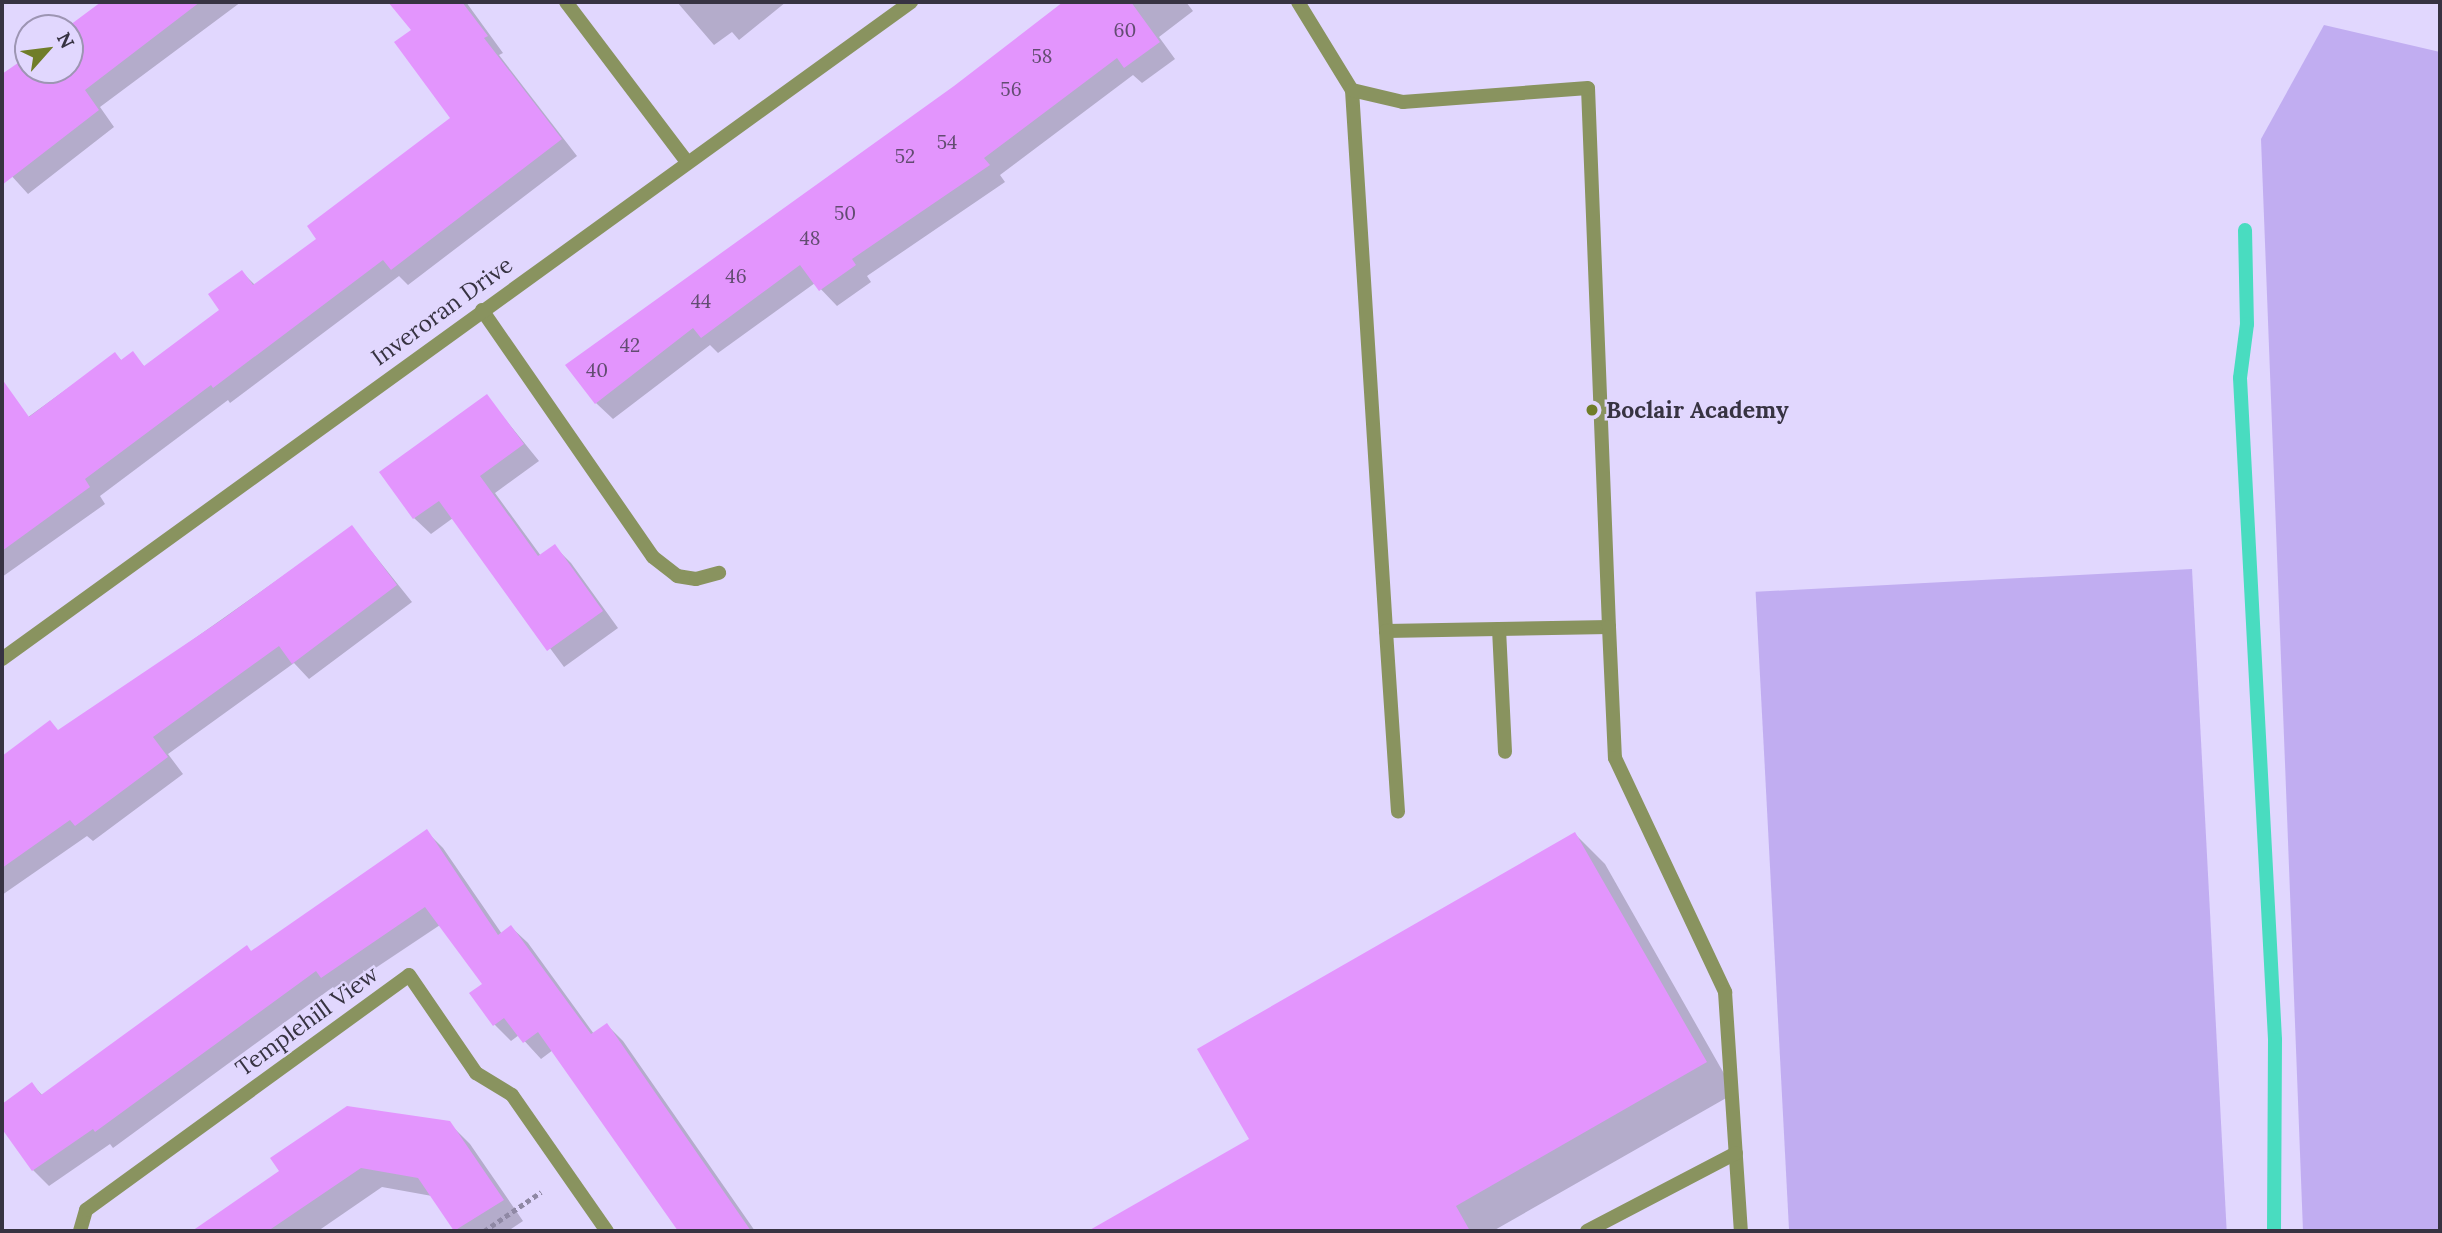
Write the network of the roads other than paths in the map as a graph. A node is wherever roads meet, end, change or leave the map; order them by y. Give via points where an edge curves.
1 (566, 2) edge
2 (911, 2) edge
3 (1298, 2) edge
4 (1352, 90) junction
5 (687, 162) junction
6 (482, 310) junction
7 (719, 573) dead end
8 (1609, 628) junction
9 (1499, 629) junction
10 (1385, 631) junction
11 (2, 659) edge
12 (1505, 752) dead end
13 (1398, 812) dead end
14 (1736, 1153) junction
15 (80, 1231) edge
16 (607, 1231) edge
17 (1587, 1231) edge
18 (1741, 1231) edge

1 - 5 street
2 - 5 street, Inveroran Drive
3 - 4 street
4 - 8 street via 1403,102 1588,88
4 - 10 street
5 - 6 street, Inveroran Drive
6 - 7 street via 653,557 677,576 696,579
6 - 11 street, Inveroran Drive
8 - 9 street
8 - 14 street via 1615,758 1725,992
9 - 10 street
9 - 12 street
10 - 13 street
14 - 17 street
14 - 18 street
15 - 16 street, Templehill View via 86,1210 409,975 476,1073 512,1096

